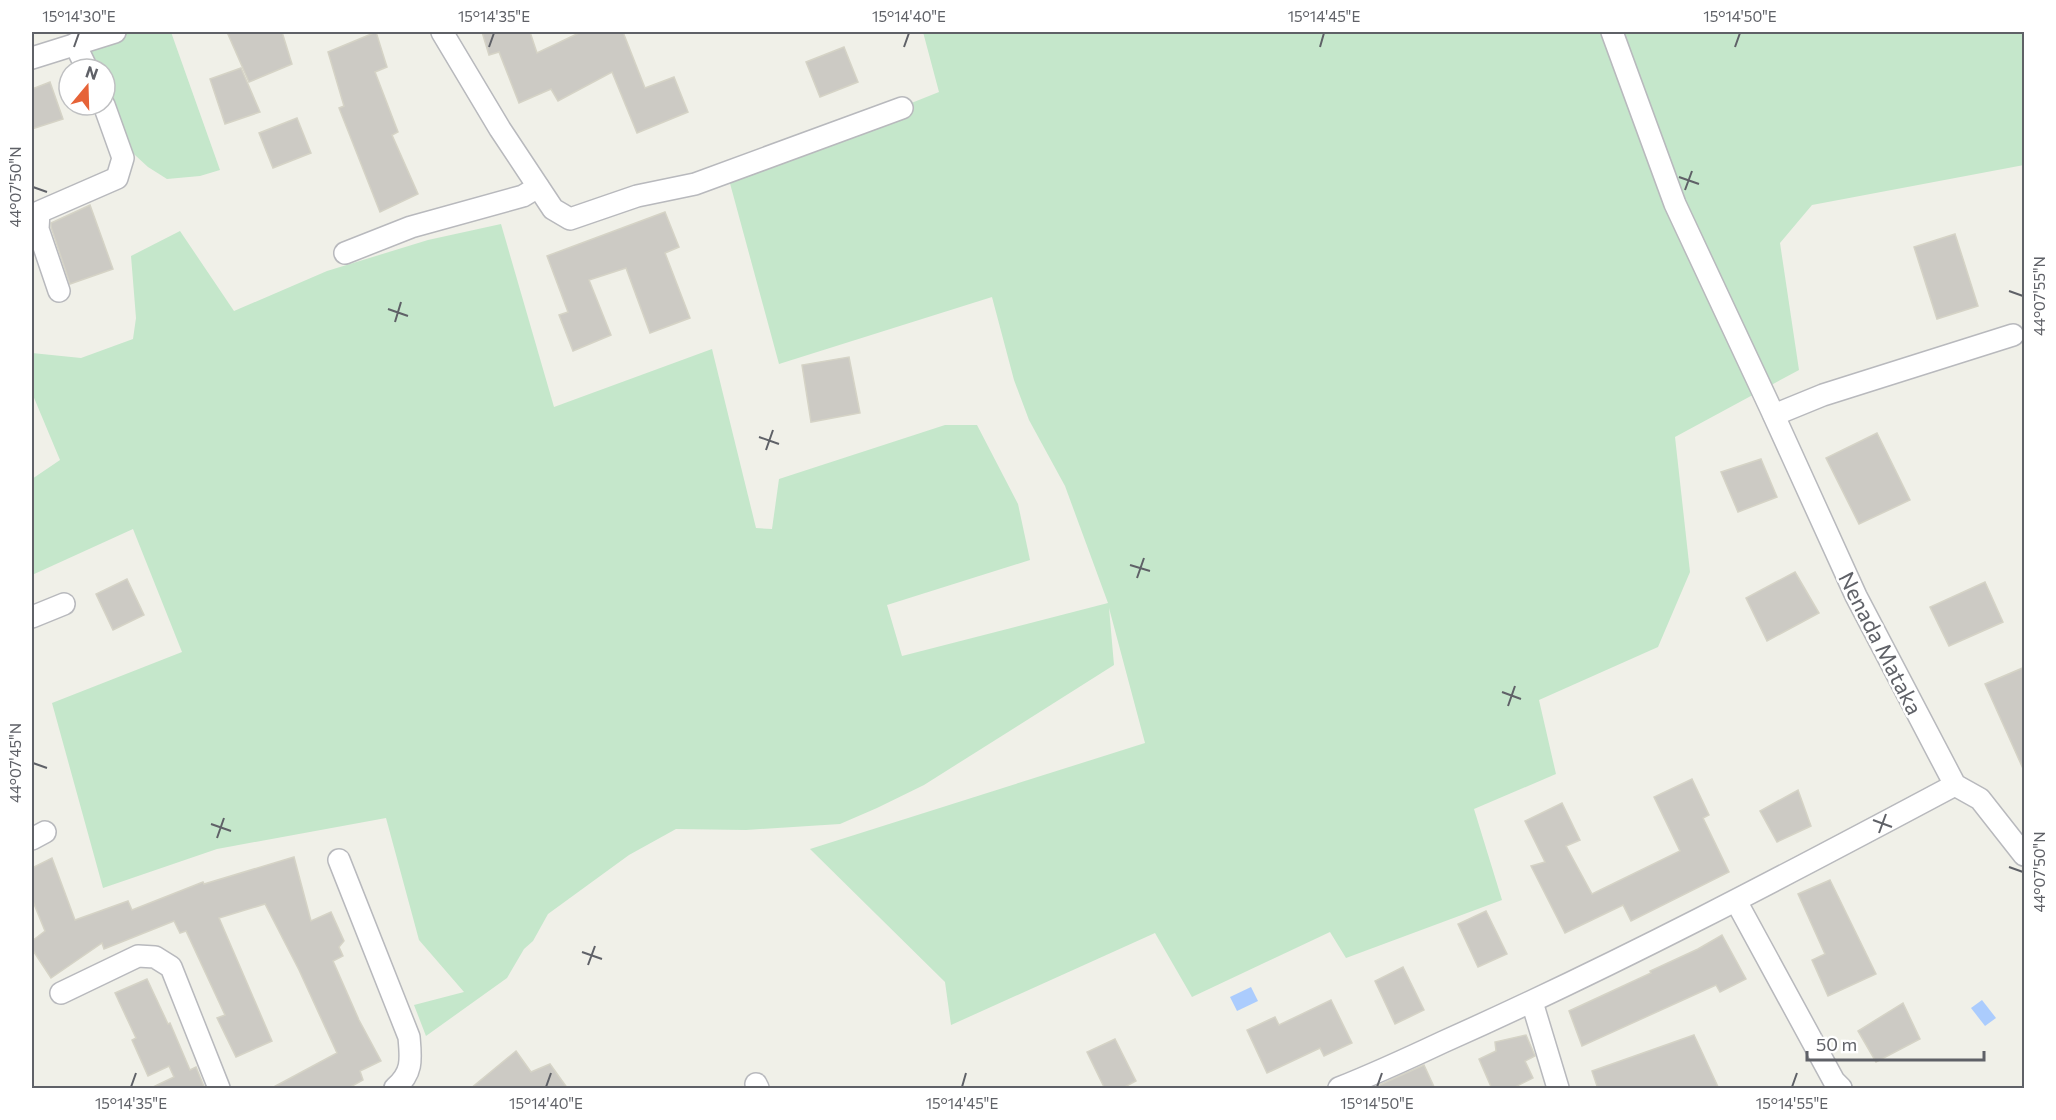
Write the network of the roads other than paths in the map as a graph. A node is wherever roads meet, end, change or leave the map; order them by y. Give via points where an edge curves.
1 (114, 32) edge
2 (442, 32) edge
3 (1612, 32) edge
4 (75, 44) junction
5 (81, 57) edge
6 (32, 58) edge
7 (902, 108) dead end
8 (108, 117) edge
9 (538, 187) junction
10 (345, 253) dead end
11 (59, 291) dead end
12 (2013, 335) dead end
13 (1772, 411) junction
14 (64, 604) dead end
15 (32, 617) edge
16 (1955, 785) junction
17 (2025, 855) edge
18 (339, 860) dead end
19 (1736, 901) junction
20 (61, 993) dead end
21 (1532, 1002) junction
22 (1833, 1086) edge
23 (1342, 1088) edge
24 (219, 1089) edge
25 (395, 1089) edge
26 (1558, 1089) edge

1 - 4 street
2 - 9 street
3 - 13 street, Nenada Mataka via 1675,204
4 - 5 street
4 - 6 street
7 - 9 street via 695,184 638,196 570,219 553,209
8 - 11 street via 123,158 117,178 39,212 38,229
9 - 10 street via 523,196 411,227
12 - 13 street
13 - 16 street, Nenada Mataka via 1856,596
14 - 15 street
16 - 17 street via 1980,799
16 - 19 street
18 - 25 street via 409,1037 411,1064
19 - 21 street
19 - 22 street
20 - 24 street via 138,956 155,957 171,967
21 - 23 street
21 - 26 street

